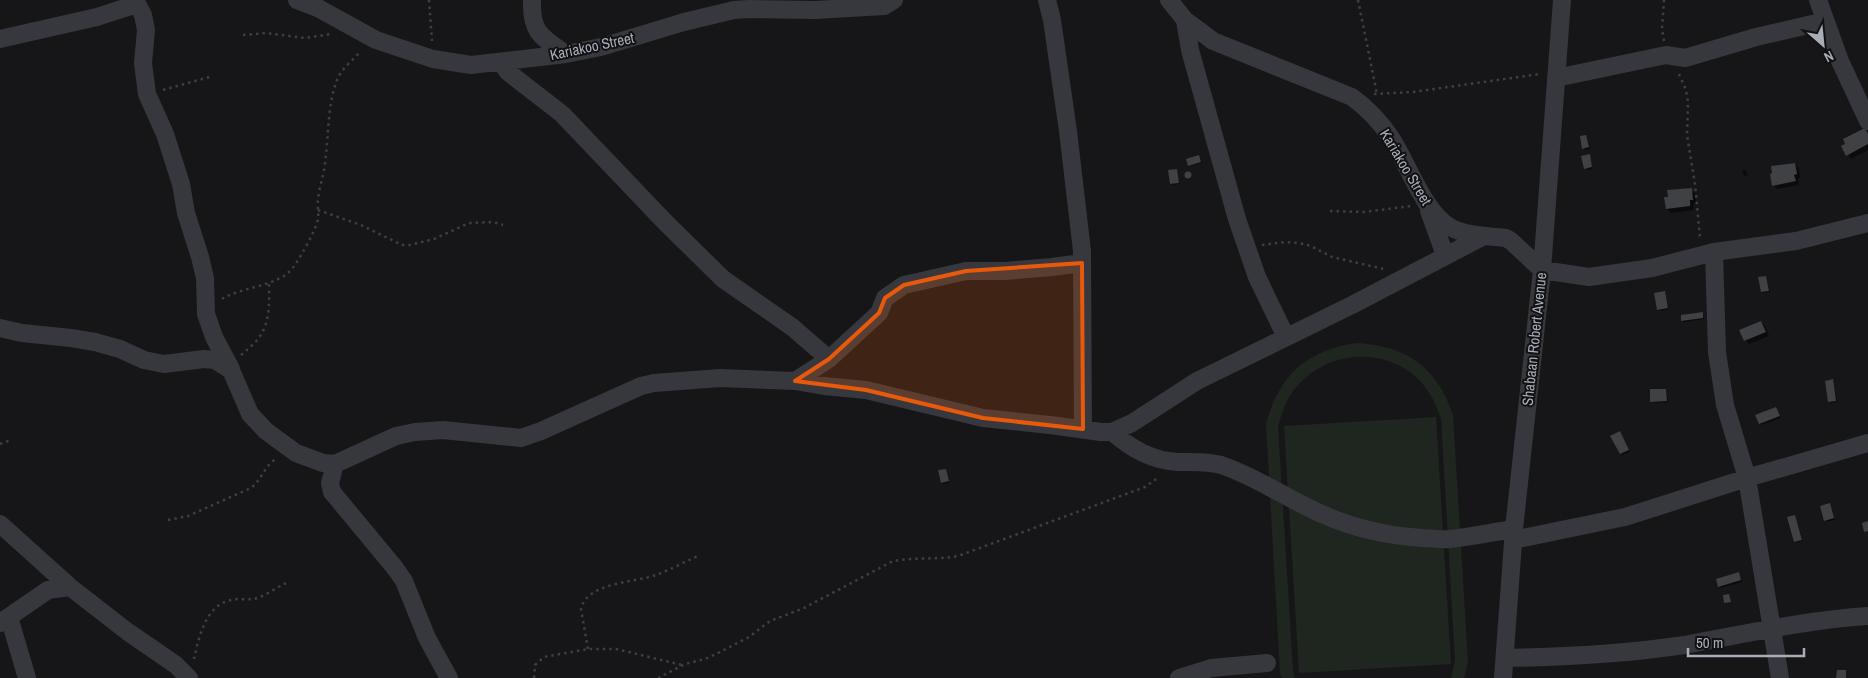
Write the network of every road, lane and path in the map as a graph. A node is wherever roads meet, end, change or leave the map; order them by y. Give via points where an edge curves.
1 (298, 0) edge
2 (428, 0) edge
3 (532, 0) edge
4 (894, 0) edge
5 (1047, 0) edge
6 (1169, 0) edge
7 (1358, 0) edge
8 (1562, 0) edge
9 (1664, 0) edge
10 (1818, 0) edge
11 (136, 2) edge
12 (1185, 20) junction
13 (1826, 21) junction
14 (334, 34) dead end
15 (243, 35) dead end
16 (0, 39) edge
17 (373, 39) junction
18 (566, 54) junction
19 (1669, 56) junction
20 (434, 59) junction
21 (501, 62) junction
22 (1556, 75) junction
23 (212, 76) dead end
24 (147, 94) junction
25 (1368, 94) dead end
26 (1377, 94) junction
27 (1868, 121) edge
28 (1426, 203) junction
29 (318, 210) junction
30 (1330, 211) dead end
31 (1868, 223) edge
32 (503, 225) dead end
33 (1484, 236) junction
34 (1246, 247) junction
35 (1708, 254) junction
36 (1445, 255) junction
37 (1082, 262) junction
38 (1542, 270) junction
39 (1404, 278) junction
40 (269, 282) junction
41 (206, 309) junction
42 (0, 328) edge
43 (1286, 337) junction
44 (829, 359) junction
45 (231, 368) junction
46 (795, 381) junction
47 (1083, 429) junction
48 (1112, 432) junction
49 (11, 440) dead end
50 (1868, 443) edge
51 (0, 444) edge
52 (296, 453) junction
53 (1180, 462) junction
54 (335, 464) junction
55 (1747, 478) junction
56 (168, 520) dead end
57 (0, 524) edge
58 (1514, 534) junction
59 (698, 556) dead end
60 (286, 583) dead end
61 (70, 587) junction
62 (1868, 616) edge
63 (5, 620) edge
64 (1771, 629) junction
65 (588, 649) junction
66 (1506, 658) junction
67 (1267, 663) dead end
68 (683, 665) junction
69 (192, 671) edge
70 (27, 678) edge
71 (449, 678) edge
72 (534, 678) edge
73 (658, 678) edge
74 (1179, 678) edge
75 (1503, 678) edge
76 (1780, 678) edge

1 - 17 street, Kariakoo Street
2 - 20 path
3 - 18 street via 531,13 540,35
4 - 18 street, Kariakoo Street via 884,6 734,10
5 - 37 street via 1068,131
6 - 12 street, Kariakoo Street
7 - 26 path
8 - 22 street, Shabaan Robert Avenue
9 - 19 path via 1662,29
10 - 13 street
11 - 16 street via 97,17
11 - 24 street via 146,30 143,63
12 - 28 street, Kariakoo Street via 1212,41 1352,97 1362,104 1392,139
12 - 34 street via 1190,50
13 - 19 street via 1756,36 1685,58
13 - 27 street via 1840,61
14 - 15 path via 305,38 266,33
17 - 20 street, Kariakoo Street
17 - 29 path via 337,78
18 - 21 street, Kariakoo Street
19 - 22 street
19 - 35 path via 1686,90 1686,135
20 - 21 street, Kariakoo Street via 471,65
21 - 44 street via 508,72 562,114 723,279 792,327
22 - 26 path
22 - 38 street, Shabaan Robert Avenue
23 - 24 path
24 - 41 street via 165,134 181,184 205,278
25 - 26 path
28 - 30 path via 1364,212
28 - 33 street, Kariakoo Street via 1448,226
28 - 36 street
29 - 32 path via 406,245 444,236 469,223
29 - 40 path via 310,238 293,267 282,277
31 - 35 street via 1796,241
33 - 36 street
33 - 38 street, Kariakoo Street via 1506,238
34 - 39 path via 1299,243 1332,257 1378,266
34 - 43 street
35 - 38 street via 1652,268 1589,277
35 - 55 street via 1725,405
36 - 39 street
37 - 44 street via 1005,271 966,271 904,285 886,298 879,313
37 - 47 street
38 - 58 street, Shabaan Robert Avenue
39 - 43 street
40 - 41 path via 235,292
40 - 45 path via 266,328
41 - 45 street via 214,337
42 - 45 street via 95,342 164,364 204,359 216,360
43 - 48 street via 1197,380 1132,423
44 - 46 street
45 - 52 street via 250,414
46 - 47 street via 866,390 983,418
46 - 54 street via 720,378 654,383 625,392 521,438 443,430 416,432 396,436
47 - 48 street
48 - 53 street via 1149,457
49 - 51 path
50 - 55 street
52 - 54 street
52 - 56 path via 269,464 251,488 188,516
53 - 58 street via 1221,465 1322,514 1391,536 1448,539
53 - 68 path via 1145,487 958,556 940,560 893,561 804,608 770,621 749,637 716,654
54 - 71 street via 330,483 332,492 404,581 427,638
55 - 58 street via 1626,517
55 - 64 street
57 - 61 street
58 - 66 street, Shabaan Robert Avenue
59 - 65 path via 655,576 608,586 587,598 580,609
60 - 69 path via 261,596 220,604 205,622
61 - 63 street via 48,590
61 - 69 street via 128,632 176,665
62 - 64 street via 1830,618
63 - 70 street
64 - 66 street via 1628,653
64 - 76 street
65 - 68 path via 616,649
65 - 72 path via 544,657 535,665
66 - 75 street, Shabaan Robert Avenue
67 - 74 street via 1211,668
68 - 73 path

